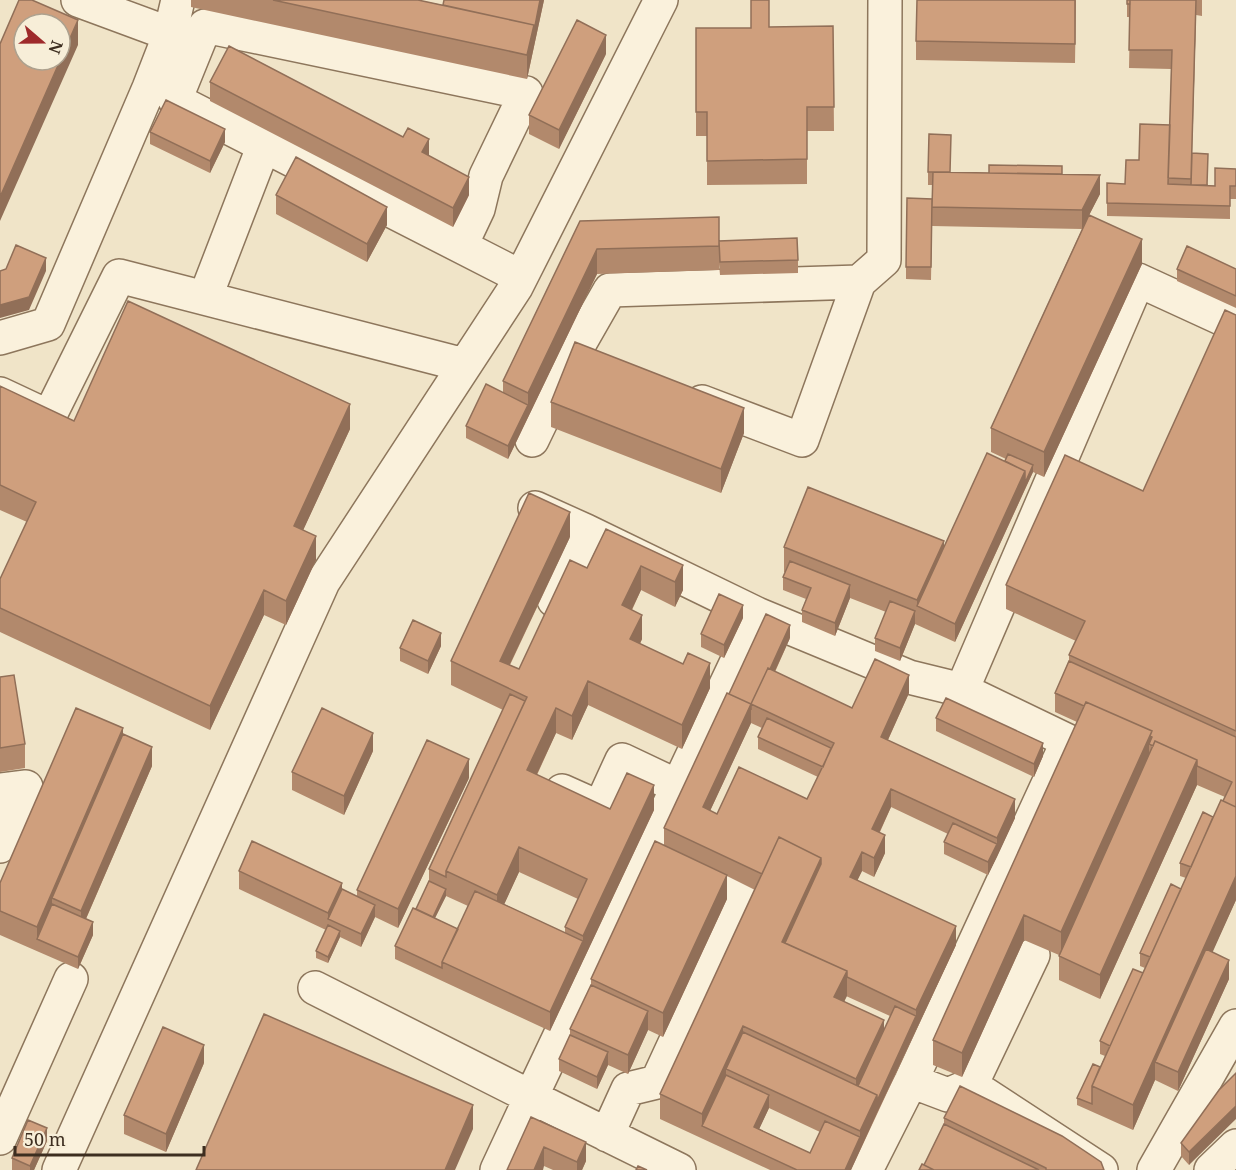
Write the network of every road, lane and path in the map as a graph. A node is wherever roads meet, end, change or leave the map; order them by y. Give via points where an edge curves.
1 (178, 0) edge
2 (662, 0) edge
3 (885, 0) edge
4 (94, 3) edge
5 (170, 34) junction
6 (264, 145) junction
7 (461, 246) junction
8 (521, 277) junction
9 (858, 282) junction
10 (205, 298) junction
11 (1236, 325) edge
12 (0, 338) edge
13 (574, 353) junction
14 (607, 365) edge
15 (464, 366) junction
16 (672, 390) edge
17 (0, 394) edge
18 (532, 440) dead end
19 (535, 508) edge
20 (586, 531) junction
21 (759, 615) junction
22 (543, 623) edge
23 (962, 690) junction
24 (541, 783) edge
25 (677, 786) junction
26 (0, 790) edge
27 (0, 846) edge
28 (647, 851) junction
29 (1033, 955) dead end
30 (71, 979) dead end
31 (315, 988) dead end
32 (1236, 1026) edge
33 (911, 1081) junction
34 (971, 1085) junction
35 (531, 1097) junction
36 (607, 1135) junction
37 (0, 1138) edge
38 (1236, 1146) edge
39 (58, 1170) edge
40 (498, 1170) edge
41 (679, 1170) edge
42 (866, 1170) edge
43 (1101, 1170) edge
44 (1154, 1170) edge
45 (1211, 1170) edge

1 - 5 lane
2 - 8 lane
3 - 9 lane via 885,260
4 - 5 lane
5 - 12 lane via 48,324
6 - 7 lane
6 - 7 lane via 175,100 205,26 525,93 486,176 478,209
6 - 10 lane
7 - 8 lane
8 - 15 lane
9 - 13 lane via 610,290
9 - 16 lane via 802,440
10 - 15 lane
10 - 17 lane via 119,276 49,417
11 - 23 lane via 1138,280
13 - 14 lane
13 - 18 lane
15 - 39 lane via 323,582
19 - 20 lane
20 - 21 lane
20 - 22 lane
21 - 23 lane via 909,677
21 - 25 lane
23 - 33 lane via 1068,741
24 - 25 lane via 600,808 622,760
25 - 28 lane
26 - 27 lane via 26,788
28 - 35 lane
28 - 36 lane via 743,896 657,1082 628,1089
29 - 34 lane
30 - 37 lane
31 - 35 lane
32 - 44 lane
33 - 34 lane via 948,1095
33 - 42 lane
34 - 43 lane
35 - 36 lane
35 - 40 lane
36 - 41 lane
38 - 45 lane

